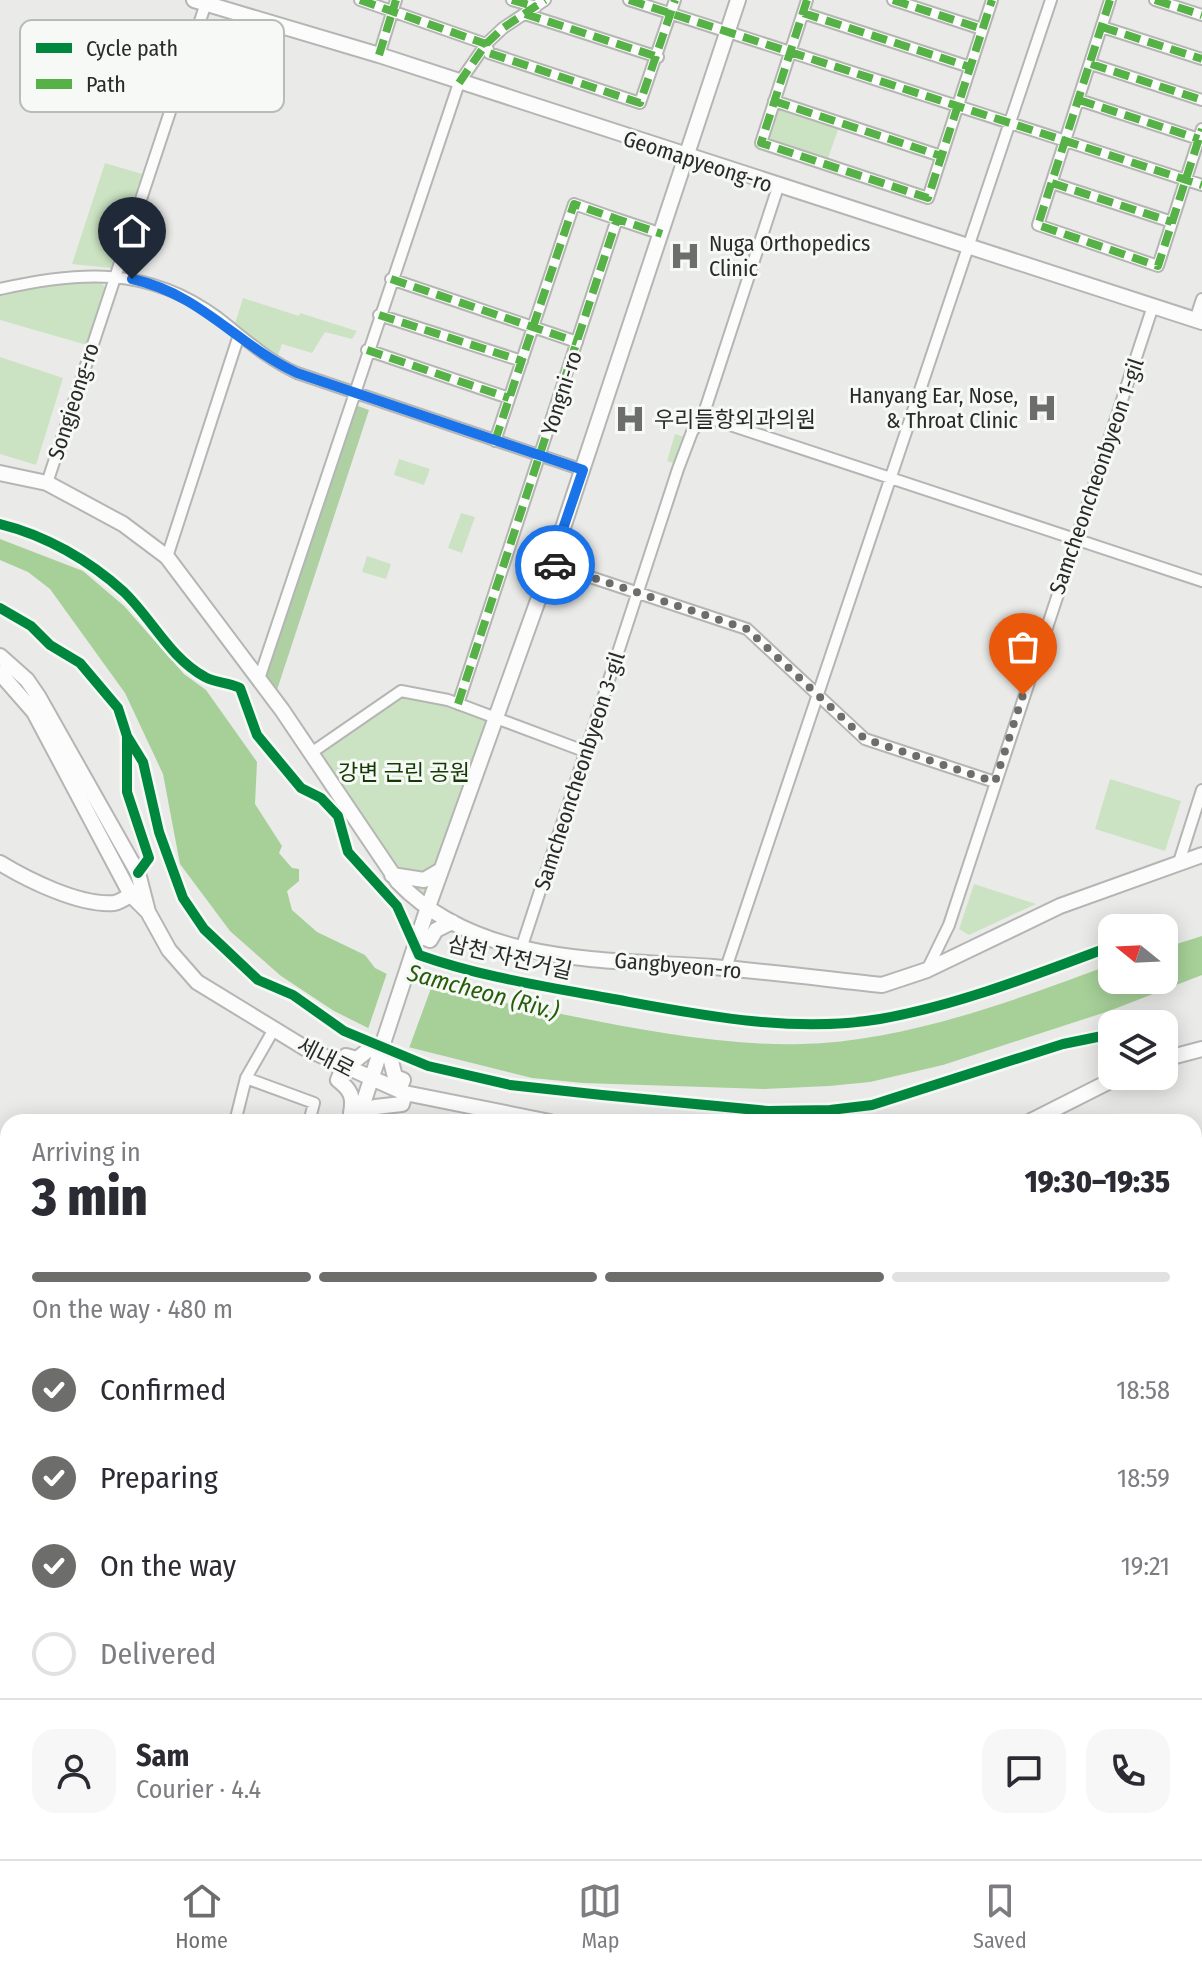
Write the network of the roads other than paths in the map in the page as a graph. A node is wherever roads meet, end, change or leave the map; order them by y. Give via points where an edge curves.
1 (360, 0) edge
2 (512, 0) edge
3 (545, 0) edge
4 (675, 0) edge
5 (738, 0) edge
6 (807, 0) edge
7 (992, 0) edge
8 (1051, 0) edge
9 (1110, 0) edge
10 (1156, 0) edge
11 (202, 1) edge
12 (633, 1) edge
13 (898, 2) edge
14 (394, 5) edge
15 (536, 7) junction
16 (671, 13) junction
17 (803, 13) junction
18 (1201, 13) edge
19 (525, 14) junction
20 (264, 20) edge
21 (284, 26) edge
22 (1102, 27) junction
23 (982, 29) junction
24 (728, 30) junction
25 (486, 44) junction
26 (791, 50) junction
27 (379, 55) junction
28 (658, 57) junction
29 (1202, 59) edge
30 (1091, 64) junction
31 (970, 67) junction
32 (459, 83) junction
33 (1079, 100) junction
34 (1202, 100) edge
35 (774, 101) junction
36 (958, 105) junction
37 (167, 112) edge
38 (1011, 121) junction
39 (1200, 134) edge
40 (1066, 140) junction
41 (941, 156) junction
42 (687, 158) junction
43 (1186, 179) junction
44 (1052, 183) junction
45 (1202, 185) edge
46 (778, 187) junction
47 (617, 219) junction
48 (1172, 222) junction
49 (662, 234) junction
50 (967, 246) junction
51 (115, 275) junction
52 (391, 279) junction
53 (0, 289) edge
54 (1202, 299) edge
55 (1153, 306) junction
56 (379, 315) junction
57 (1198, 321) edge
58 (533, 327) junction
59 (239, 335) junction
60 (577, 342) junction
61 (367, 350) junction
62 (522, 361) junction
63 (353, 393) junction
64 (509, 398) junction
65 (703, 416) junction
66 (495, 441) junction
67 (540, 457) junction
68 (583, 470) junction
69 (0, 473) edge
70 (889, 478) junction
71 (47, 483) junction
72 (1074, 539) junction
73 (167, 557) junction
74 (551, 564) junction
75 (1202, 581) edge
76 (637, 592) junction
77 (0, 656) edge
78 (0, 673) edge
79 (259, 679) junction
80 (818, 692) junction
81 (458, 704) junction
82 (496, 718) junction
83 (584, 751) junction
84 (311, 753) junction
85 (995, 782) junction
86 (1202, 790) edge
87 (1202, 855) edge
88 (1179, 862) junction
89 (0, 863) edge
90 (441, 870) junction
91 (392, 875) junction
92 (138, 891) junction
93 (427, 910) junction
94 (451, 924) junction
95 (420, 936) junction
96 (521, 949) junction
97 (726, 968) junction
98 (927, 970) junction
99 (274, 1029) junction
100 (1202, 1049) edge
101 (1178, 1055) edge
102 (384, 1060) junction
103 (342, 1067) junction
104 (246, 1078) junction
105 (374, 1080) junction
106 (1098, 1087) edge
107 (402, 1091) junction
108 (237, 1114) edge
109 (311, 1114) edge
110 (352, 1114) edge
111 (360, 1114) edge
112 (371, 1114) edge
113 (512, 1114) edge
114 (1045, 1114) edge

1 - 14 street
2 - 15 street
3 - 15 street
4 - 16 street
5 - 24 street, Yongni-ro
6 - 17 street
7 - 23 street
8 - 38 street
9 - 22 street
10 - 18 street
11 - 20 street, Geomapyeong-ro
12 - 16 street
13 - 23 street
14 - 25 street
14 - 27 street
15 - 19 street
16 - 24 street
16 - 28 street
17 - 26 street
17 - 31 street
19 - 25 street
19 - 28 street
21 - 27 street, Geomapyeong-ro
22 - 29 street
22 - 30 street
23 - 31 street
24 - 26 street
24 - 42 street, Yongni-ro
25 - 28 street via 489,53 640,103
25 - 32 street
26 - 35 street
26 - 36 street
27 - 32 street, Geomapyeong-ro
30 - 33 street
30 - 34 street
31 - 36 street
32 - 42 street, Geomapyeong-ro
32 - 52 street
33 - 39 street
33 - 40 street
35 - 41 street
35 - 41 street via 761,143 839,169 928,198
36 - 38 street
36 - 41 street
37 - 51 street, Songjeong-ro
38 - 40 street
38 - 50 street
39 - 43 street
40 - 43 street
40 - 44 street
42 - 46 street, Geomapyeong-ro
42 - 49 street, Yongni-ro
43 - 45 street
43 - 48 street
44 - 48 street
44 - 48 street via 1038,225 1158,266
46 - 50 street, Geomapyeong-ro
46 - 65 street, Samcheoncheonbyeon 3-gil
47 - 49 street
47 - 58 street via 574,204
47 - 60 street, Yongni-ro
49 - 68 street, Yongni-ro
50 - 55 street, Geomapyeong-ro
50 - 70 street
51 - 53 street via 63,277
51 - 59 street via 176,293
51 - 71 street, Songjeong-ro
52 - 56 street
52 - 58 street
54 - 57 street
55 - 57 street, Geomapyeong-ro
55 - 72 street, Samcheoncheonbyeon 1-gil
56 - 61 street
56 - 62 street
58 - 60 street
58 - 62 street
59 - 63 street via 266,359
59 - 73 street
60 - 67 street, Yongni-ro
61 - 63 street
61 - 64 street
62 - 64 street
63 - 66 street
63 - 79 street
64 - 66 street
65 - 70 street
65 - 76 street, Samcheoncheonbyeon 3-gil via 683,456
66 - 67 street
67 - 68 street
67 - 81 street, Yongni-ro
68 - 74 street, Yongni-ro
69 - 71 street, Gangbyeon-ro
70 - 72 street
70 - 80 street
71 - 73 street, Gangbyeon-ro via 123,524
72 - 75 street
72 - 85 street, Samcheoncheonbyeon 1-gil
73 - 79 street, Gangbyeon-ro
74 - 76 street
74 - 82 street, Yongni-ro
76 - 80 street via 747,629
76 - 83 street, Samcheoncheonbyeon 3-gil
77 - 92 street, 세내로 via 38,696
78 - 92 street, 세내로 via 34,712
79 - 84 street, Gangbyeon-ro
80 - 85 street via 865,739
80 - 97 street
81 - 82 street
81 - 84 street via 401,691
82 - 83 street
82 - 90 street, Yongni-ro
83 - 96 street, Samcheoncheonbyeon 3-gil
84 - 91 street, Gangbyeon-ro
85 - 98 street, Samcheoncheonbyeon 1-gil via 949,925
86 - 88 street
87 - 88 street, Gangbyeon-ro
88 - 98 street, Gangbyeon-ro via 1060,906
89 - 92 street via 32,882 71,895 115,903
90 - 91 street via 424,880
90 - 93 street, Yongni-ro
91 - 93 street, Gangbyeon-ro
92 - 99 street, 세내로 via 169,950 197,982
93 - 94 street, Gangbyeon-ro
93 - 95 street, Yongni-ro
94 - 95 street via 436,930 430,940
94 - 96 street, Gangbyeon-ro
95 - 102 street, Yongni-ro
96 - 97 street, Gangbyeon-ro
97 - 98 street, Gangbyeon-ro via 882,985
99 - 103 street, 세내로
99 - 104 street
100 - 101 street
102 - 103 street via 372,1047 361,1057 346,1056
102 - 105 street, Yongni-ro
102 - 107 street via 403,1080
103 - 105 street, 세내로
103 - 110 street via 338,1080 349,1088
104 - 108 street
104 - 109 street via 314,1103
105 - 107 street, 세내로
105 - 111 street, Yongni-ro
106 - 114 street
107 - 112 street via 402,1104 375,1107
107 - 113 street, 세내로

